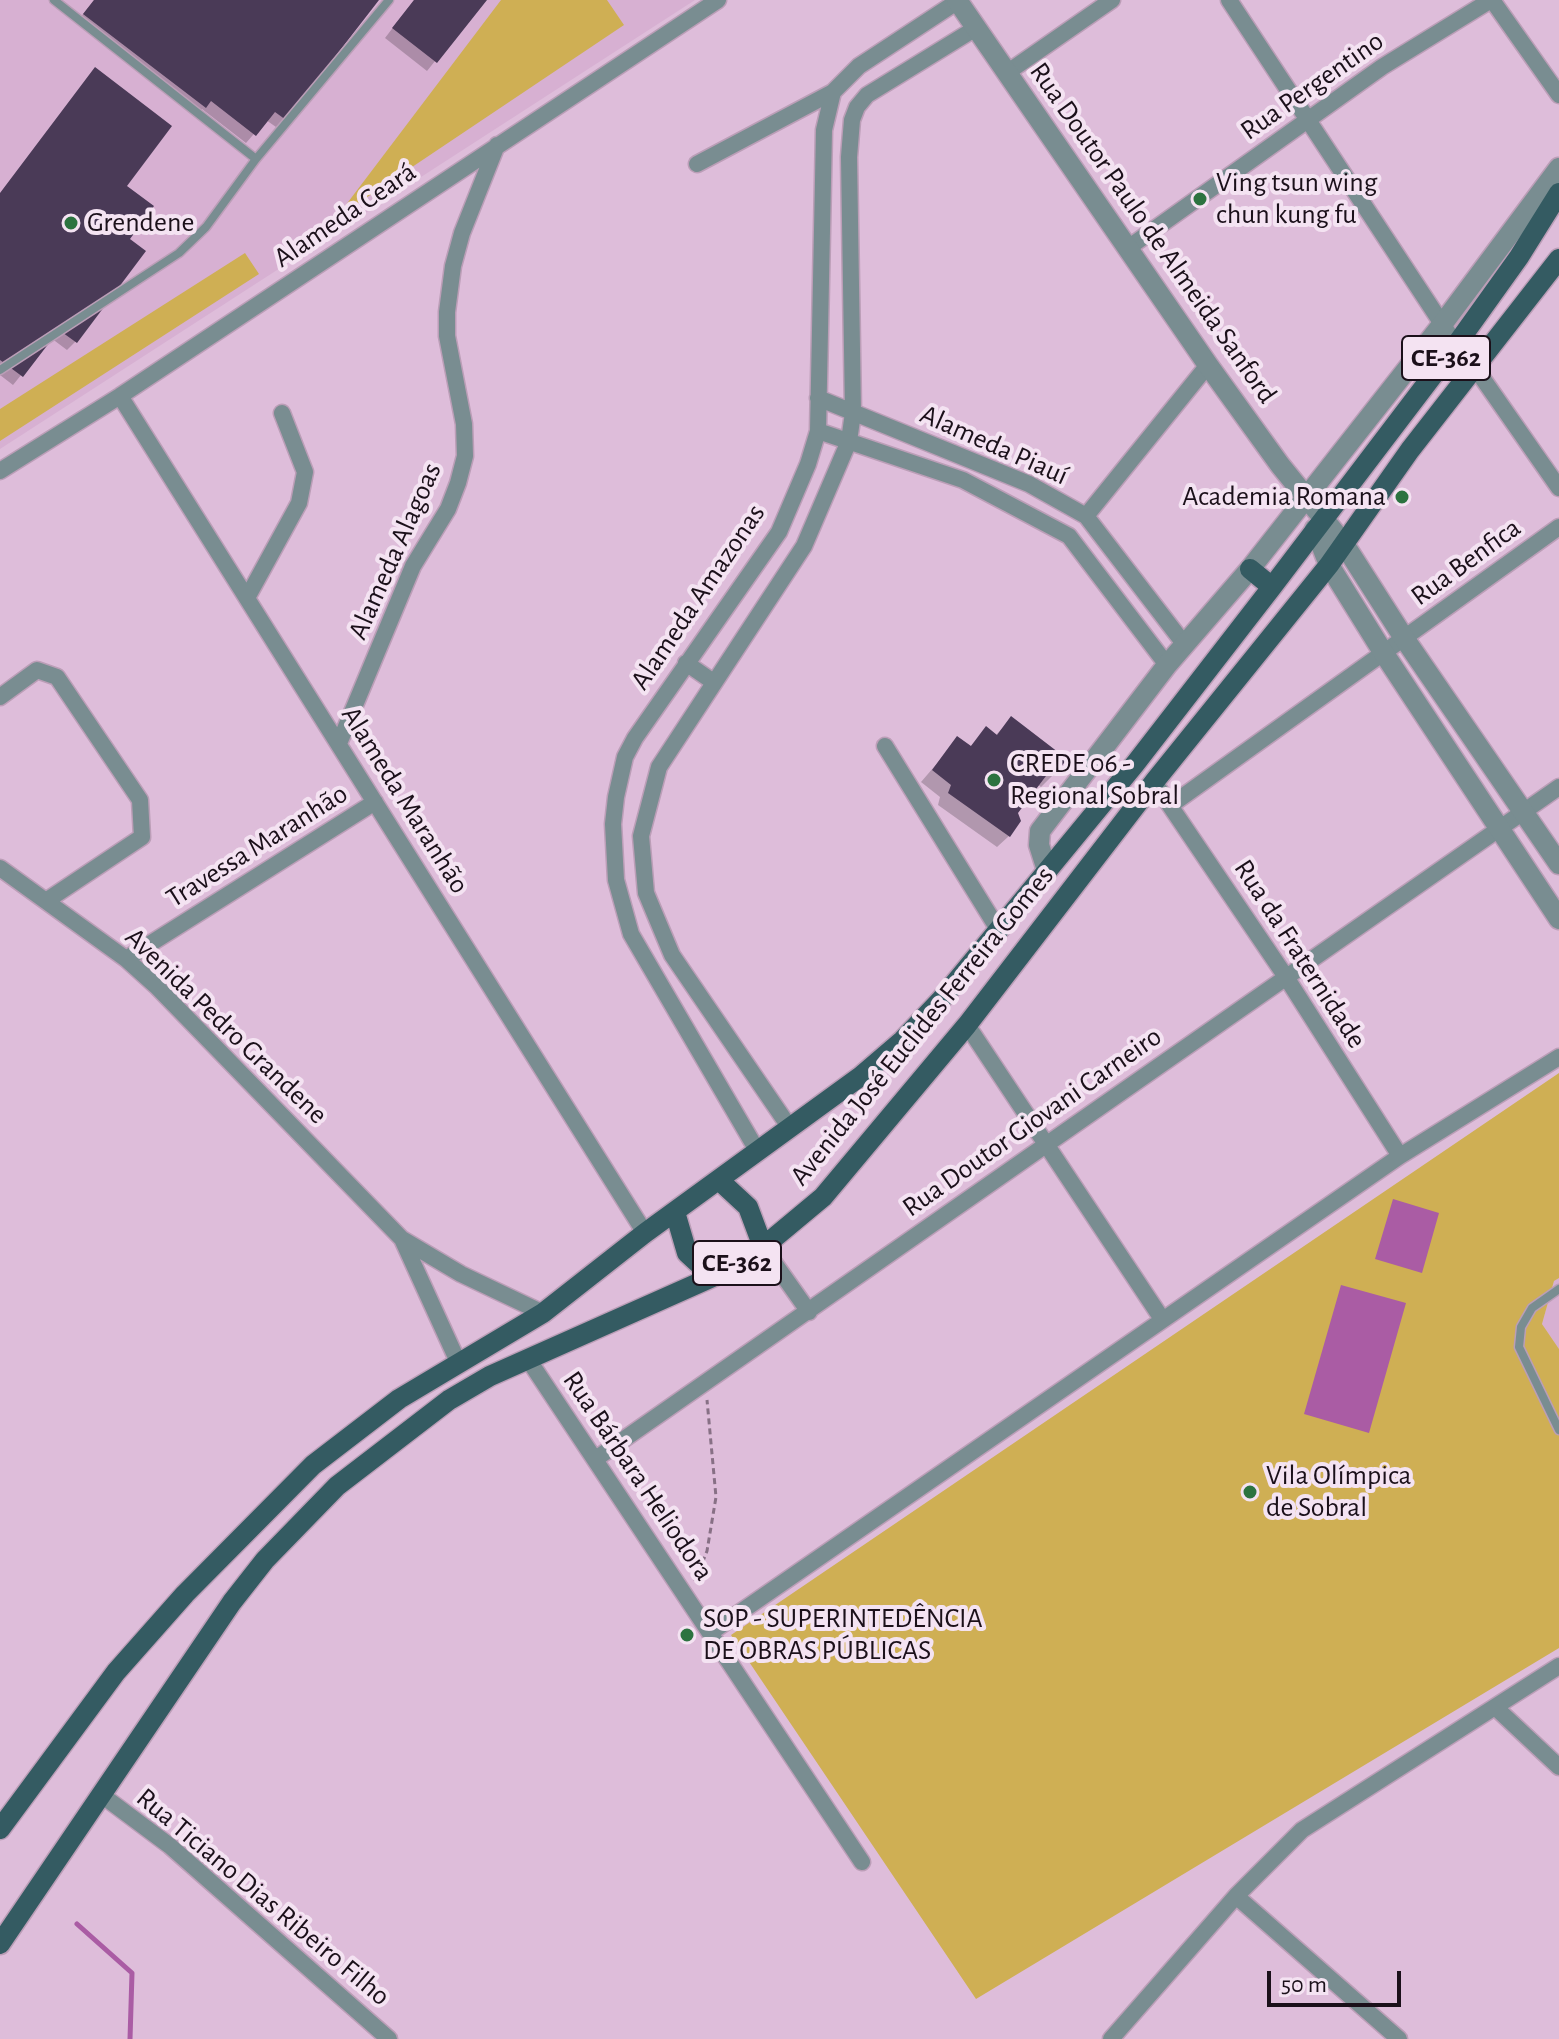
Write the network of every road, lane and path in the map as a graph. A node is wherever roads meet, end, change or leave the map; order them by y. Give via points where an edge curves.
1 (54, 0) edge
2 (389, 0) edge
3 (718, 0) edge
4 (1112, 0) edge
5 (1229, 0) edge
6 (1491, 0) edge
7 (958, 1) edge
8 (976, 28) junction
9 (870, 59) junction
10 (1008, 72) junction
11 (887, 83) junction
12 (833, 92) junction
13 (1559, 95) edge
14 (1309, 119) junction
15 (497, 145) junction
16 (256, 159) junction
17 (697, 164) dead end
18 (1559, 168) edge
19 (1559, 193) edge
20 (1128, 248) junction
21 (1559, 259) edge
22 (1441, 326) junction
23 (1456, 345) junction
24 (1208, 365) junction
25 (1476, 369) junction
26 (0, 370) edge
27 (120, 396) junction
28 (818, 398) junction
29 (282, 413) dead end
30 (853, 413) junction
31 (818, 431) junction
32 (849, 441) junction
33 (0, 471) edge
34 (1559, 488) edge
35 (1306, 495) junction
36 (1086, 516) junction
37 (1320, 522) junction
38 (1559, 527) edge
39 (1344, 544) junction
40 (1329, 565) junction
41 (1250, 569) junction
42 (1272, 587) junction
43 (247, 598) junction
44 (1404, 638) junction
45 (1185, 645) junction
46 (1383, 652) junction
47 (686, 663) junction
48 (1167, 665) junction
49 (712, 681) junction
50 (0, 697) edge
51 (340, 741) junction
52 (885, 746) dead end
53 (1154, 782) junction
54 (1559, 787) edge
55 (375, 802) junction
56 (1171, 805) junction
57 (1524, 812) junction
58 (1499, 830) junction
59 (614, 852) junction
60 (641, 854) junction
61 (1559, 864) edge
62 (1046, 867) junction
63 (0, 868) edge
64 (46, 901) junction
65 (1559, 919) edge
66 (998, 929) junction
67 (660, 932) junction
68 (631, 934) junction
69 (126, 959) junction
70 (1286, 977) junction
71 (967, 1025) junction
72 (1559, 1057) edge
73 (790, 1128) junction
74 (1045, 1142) junction
75 (758, 1152) junction
76 (1400, 1156) junction
77 (720, 1181) junction
78 (675, 1212) junction
79 (645, 1233) junction
80 (402, 1239) junction
81 (763, 1247) junction
82 (719, 1274) junction
83 (1559, 1289) edge
84 (809, 1312) junction
85 (543, 1313) junction
86 (1162, 1319) junction
87 (528, 1359) junction
88 (459, 1364) junction
89 (705, 1381) junction
90 (1559, 1430) edge
91 (597, 1458) junction
92 (686, 1595) junction
93 (710, 1633) junction
94 (1559, 1666) edge
95 (1495, 1707) junction
96 (1559, 1767) edge
97 (103, 1796) junction
98 (2, 1827) edge
99 (862, 1862) dead end
100 (1236, 1896) junction
101 (1, 1942) edge
102 (1117, 2033) edge
103 (389, 2039) edge
104 (1135, 2039) edge
105 (1399, 2039) edge

1 - 16 lane
2 - 16 lane
3 - 15 street, Alameda Ceará
4 - 10 street
5 - 14 street
6 - 13 street
6 - 14 street, Rua Pergentino
7 - 8 street, Rua Doutor Paulo de Almeida Sanford
7 - 9 street
8 - 10 street, Rua Doutor Paulo de Almeida Sanford
8 - 11 street, Alameda Amazonas
9 - 11 street
9 - 12 street
10 - 20 street, Rua Doutor Paulo de Almeida Sanford
11 - 30 street, Alameda Amazonas via 867,95 852,120
12 - 17 street
12 - 28 street, Alameda Amazonas via 824,130
14 - 20 street, Rua Pergentino
14 - 22 street
15 - 27 street, Alameda Ceará
15 - 51 street, Alameda Alagoas via 462,233 447,312 464,424 465,456 458,483 413,566
16 - 26 lane via 229,202 179,253
18 - 22 street
19 - 23 main road, Avenida José Euclides Ferreira Gomes / CE-362
20 - 24 street, Rua Doutor Paulo de Almeida Sanford
21 - 25 main road, Avenida José Euclides Ferreira Gomes / CE-362
22 - 23 street
22 - 35 street
23 - 37 main road, Avenida José Euclides Ferreira Gomes / CE-362
24 - 35 street, Rua Doutor Paulo de Almeida Sanford
24 - 36 street
25 - 34 street
25 - 39 main road, Avenida José Euclides Ferreira Gomes / CE-362
27 - 33 street, Alameda Ceará
27 - 43 street, Alameda Maranhão
28 - 30 street, Alameda Piauí
28 - 31 street, Alameda Amazonas
29 - 43 street via 305,472 299,503
30 - 32 street, Alameda Amazonas
30 - 36 street, Alameda Piauí via 1029,484
31 - 32 street, Alameda Piauí
31 - 47 street, Alameda Amazonas via 779,532
32 - 48 street, Alameda Piauí via 963,480 1069,536
32 - 49 street, Alameda Amazonas via 804,546
35 - 37 street, Rua Doutor Paulo de Almeida Sanford
35 - 41 street
36 - 45 street, Alameda Piauí
37 - 39 street
37 - 40 street
37 - 42 main road, Avenida José Euclides Ferreira Gomes / CE-362
38 - 44 street, Rua Benfica
39 - 40 main road, Avenida José Euclides Ferreira Gomes / CE-362
39 - 44 street
40 - 46 street
40 - 53 main road, Avenida José Euclides Ferreira Gomes / CE-362
41 - 42 main road
41 - 45 street
42 - 62 main road, Avenida José Euclides Ferreira Gomes / CE-362 via 1135,764
43 - 51 street, Alameda Maranhão
44 - 46 street, Rua Benfica
44 - 57 street
45 - 48 street
46 - 56 street, Rua Benfica
46 - 58 street
47 - 49 street
47 - 59 street, Alameda Amazonas via 625,757 616,797
48 - 62 street via 1040,831
49 - 60 street, Alameda Amazonas via 659,767
50 - 64 street via 37,670 57,677 140,800 142,837
51 - 55 street, Alameda Maranhão
52 - 66 street
53 - 56 street, Rua da Fraternidade
53 - 71 main road, Avenida José Euclides Ferreira Gomes / CE-362
54 - 57 street, Rua Doutor Giovani Carneiro
55 - 69 street, Travessa Maranhão
55 - 79 street, Alameda Maranhão
56 - 70 street, Rua da Fraternidade
57 - 58 street, Rua Doutor Giovani Carneiro
57 - 61 street
58 - 65 street
58 - 70 street, Rua Doutor Giovani Carneiro
59 - 60 street
59 - 68 street, Alameda Amazonas
60 - 67 street, Alameda Amazonas via 646,893
62 - 66 main road, Avenida José Euclides Ferreira Gomes / CE-362
63 - 64 street, Avenida Pedro Grandene
64 - 69 street, Avenida Pedro Grandene
66 - 73 main road, Avenida José Euclides Ferreira Gomes / CE-362 via 903,1040
67 - 68 street
67 - 73 street, Alameda Amazonas
68 - 75 street, Alameda Amazonas
69 - 80 street, Avenida Pedro Grandene
70 - 74 street, Rua Doutor Giovani Carneiro
70 - 76 street, Rua da Fraternidade
71 - 74 street
71 - 81 main road, Avenida José Euclides Ferreira Gomes / CE-362 via 823,1197
72 - 76 street
73 - 75 main road, Avenida José Euclides Ferreira Gomes / CE-362
74 - 84 street, Rua Doutor Giovani Carneiro
74 - 86 street
75 - 77 main road, Avenida José Euclides Ferreira Gomes / CE-362
76 - 86 street
77 - 78 main road, Avenida José Euclides Ferreira Gomes / CE-362
77 - 81 main road via 748,1207
78 - 79 main road, Avenida José Euclides Ferreira Gomes / CE-362
78 - 82 main road via 687,1253
79 - 85 main road, Avenida José Euclides Ferreira Gomes / CE-362
80 - 85 street, Avenida Pedro Grandene
80 - 88 street, Avenida Pedro Grandene
81 - 82 main road, Avenida José Euclides Ferreira Gomes / CE-362
81 - 84 street
82 - 87 main road, Avenida José Euclides Ferreira Gomes / CE-362
83 - 90 lane via 1532,1308 1521,1327 1519,1347
84 - 89 street, Rua Doutor Giovani Carneiro
85 - 88 main road, Avenida José Euclides Ferreira Gomes / CE-362
86 - 93 street
87 - 91 street, Rua Bárbara Heliodora
87 - 97 main road, Avenida José Euclides Ferreira Gomes / CE-362 via 449,1400 370,1458 301,1521 232,1602
88 - 98 main road, Avenida José Euclides Ferreira Gomes / CE-362 via 348,1437 250,1527 116,1672
89 - 91 street, Rua Doutor Giovani Carneiro
89 - 92 path via 716,1497 707,1551
91 - 92 street, Rua Bárbara Heliodora
92 - 93 street, Rua Bárbara Heliodora
93 - 99 street, Rua Bárbara Heliodora
94 - 95 street
95 - 96 street
95 - 100 street via 1322,1814
97 - 101 main road, Avenida José Euclides Ferreira Gomes / CE-362
97 - 103 street, Rua Ticiano Dias Ribeiro Filho via 170,1846
100 - 102 street
100 - 105 street
102 - 104 street

